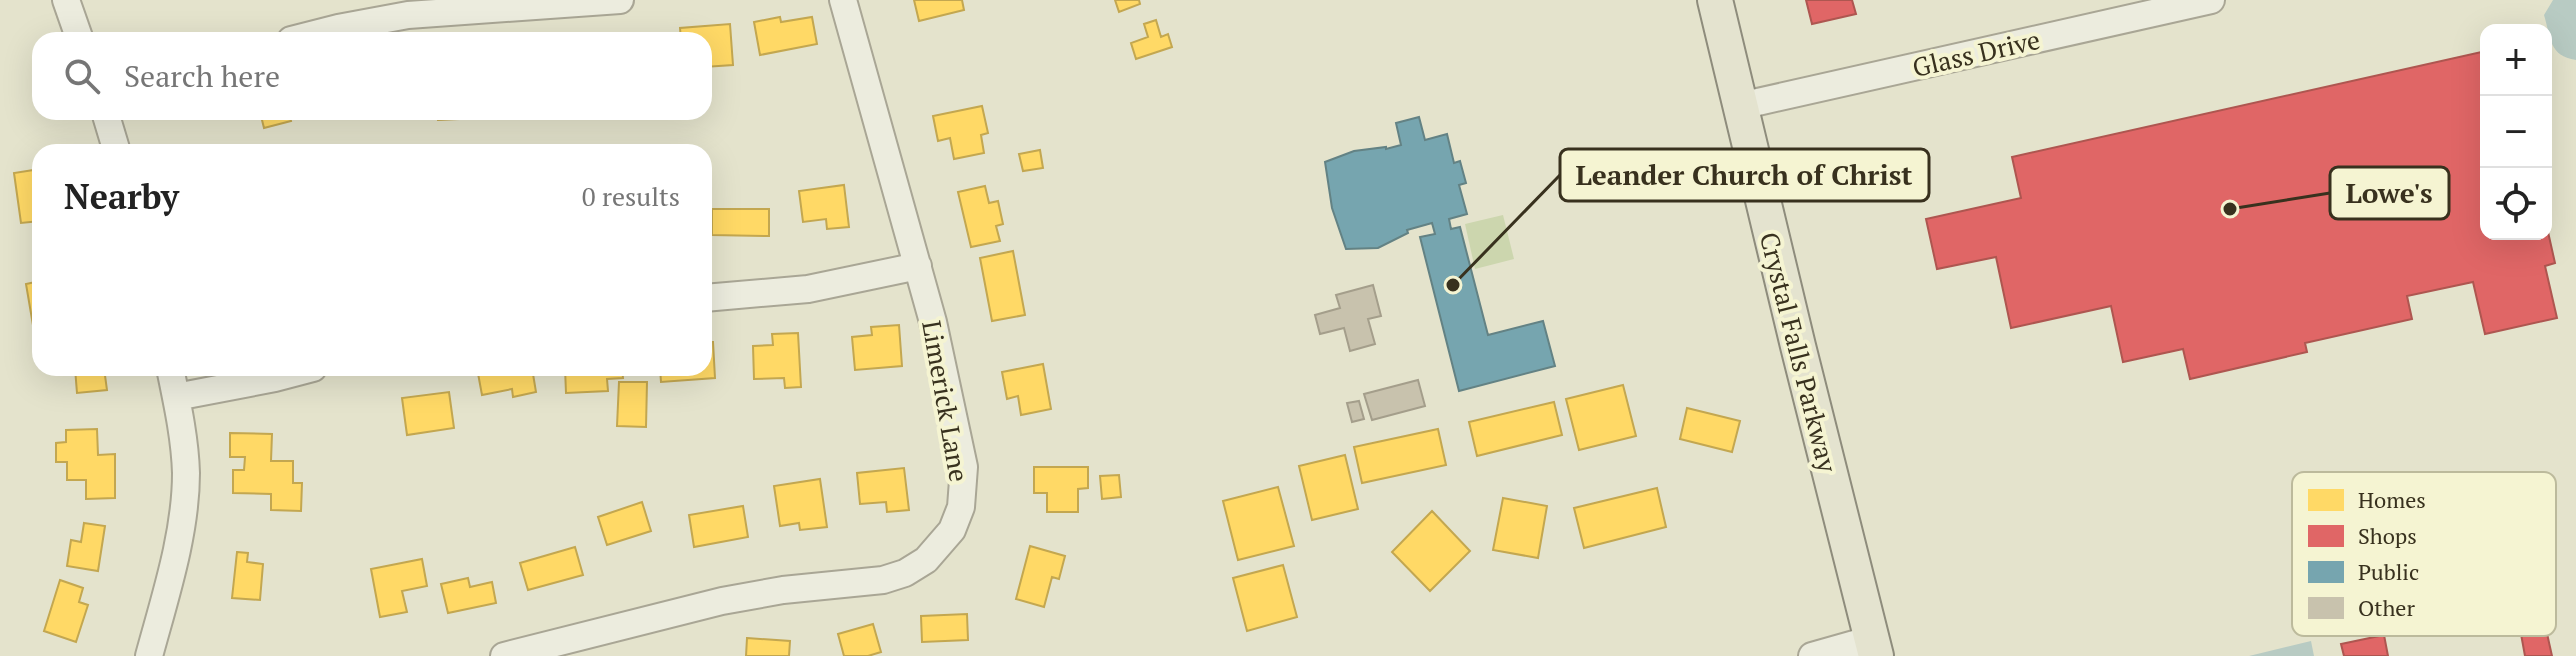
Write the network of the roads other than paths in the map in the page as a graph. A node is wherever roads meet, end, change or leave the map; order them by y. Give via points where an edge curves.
1 (66, 0) edge
2 (620, 0) edge
3 (843, 0) edge
4 (1715, 0) edge
5 (2211, 0) edge
6 (77, 32) edge
7 (322, 32) edge
8 (1740, 106) junction
9 (107, 120) edge
10 (115, 144) edge
11 (918, 266) junction
12 (712, 297) edge
13 (172, 376) edge
14 (283, 376) edge
15 (176, 397) junction
16 (1874, 648) edge
17 (149, 656) edge
18 (504, 656) edge
19 (1812, 656) edge

1 - 6 street
2 - 7 street via 408,15
3 - 11 street, Limerick Lane
4 - 8 main road, Crystal Falls Parkway
5 - 8 street, Glass Drive
8 - 16 main road, Crystal Falls Parkway
9 - 10 street
11 - 12 street via 808,289
11 - 18 street, Limerick Lane via 964,467 961,507 938,549 905,573 883,580 722,601
13 - 15 street
14 - 15 street
15 - 17 street via 186,473 183,511
16 - 19 street

